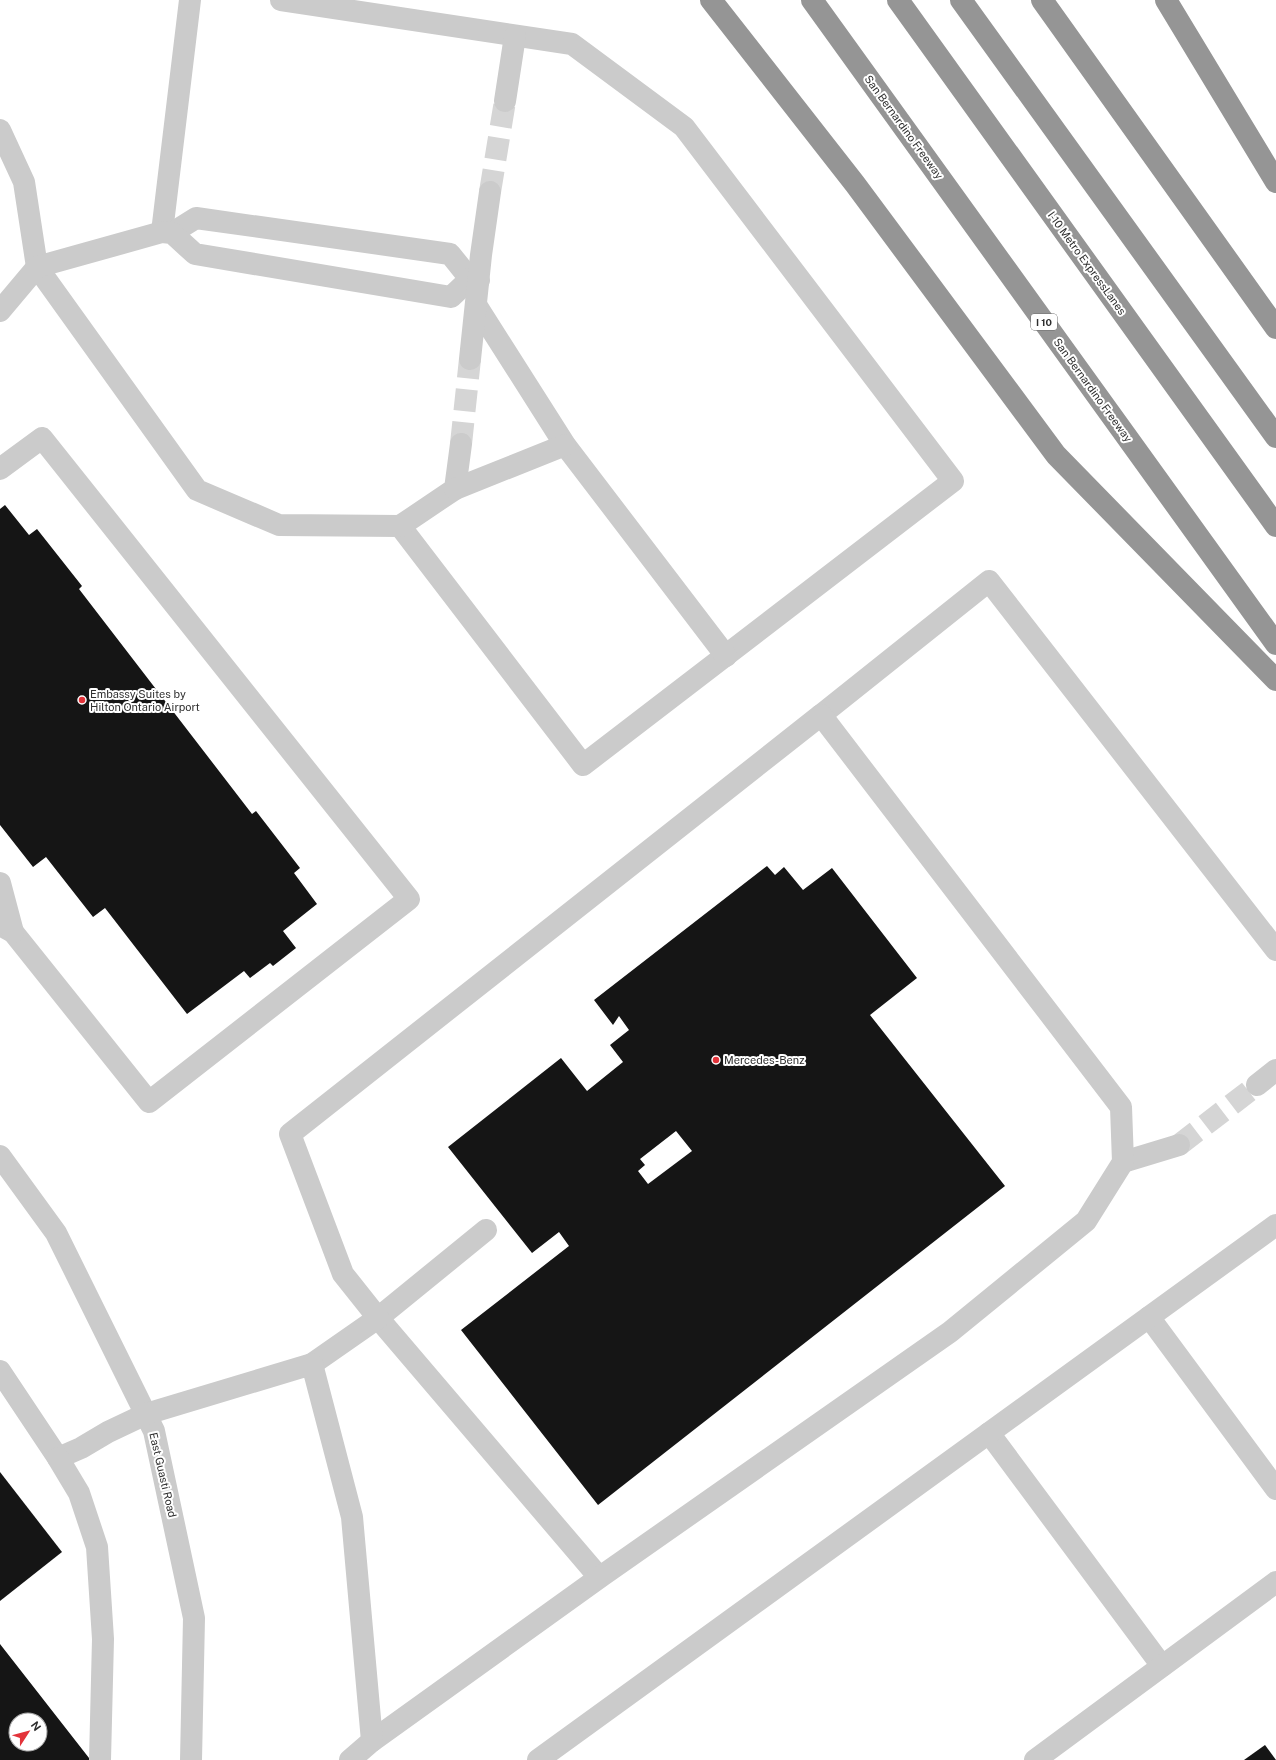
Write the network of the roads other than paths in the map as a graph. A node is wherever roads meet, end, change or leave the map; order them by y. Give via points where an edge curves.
1 (190, 0) edge
2 (281, 0) edge
3 (711, 0) edge
4 (812, 0) edge
5 (898, 0) edge
6 (961, 0) edge
7 (1042, 0) edge
8 (1166, 0) edge
9 (515, 36) junction
10 (505, 101) tunnel mouth
11 (0, 130) edge
12 (1276, 182) edge
13 (490, 192) tunnel mouth
14 (167, 232) junction
15 (37, 267) junction
16 (474, 280) junction
17 (476, 305) junction
18 (0, 311) edge
19 (1276, 328) edge
20 (470, 358) tunnel mouth
21 (1276, 436) edge
22 (460, 444) tunnel mouth
23 (565, 445) junction
24 (0, 469) edge
25 (455, 489) junction
26 (400, 526) junction
27 (1276, 526) edge
28 (1276, 644) edge
29 (726, 656) junction
30 (1276, 680) edge
31 (821, 715) junction
32 (0, 883) edge
33 (6, 928) edge
34 (1276, 950) edge
35 (1276, 1070) edge
36 (1257, 1085) tunnel mouth
37 (1179, 1145) tunnel mouth
38 (0, 1156) edge
39 (1122, 1162) junction
40 (1276, 1225) edge
41 (486, 1230) dead end
42 (1149, 1317) junction
43 (378, 1318) junction
44 (312, 1364) junction
45 (0, 1371) edge
46 (146, 1414) junction
47 (989, 1433) junction
48 (58, 1458) junction
49 (1276, 1489) edge
50 (599, 1578) junction
51 (1276, 1582) edge
52 (1162, 1666) junction
53 (372, 1741) junction
54 (100, 1760) edge
55 (191, 1760) edge
56 (350, 1760) edge
57 (538, 1760) edge
58 (1035, 1760) edge

1 - 14 street
2 - 9 street
3 - 30 highway via 855,184 1056,455
4 - 28 highway, San Bernardino Freeway / I 10
5 - 27 highway, I-10 Metro ExpressLanes
6 - 21 highway
7 - 19 highway
8 - 12 highway
9 - 10 street
9 - 29 street via 572,44 684,127 953,482
11 - 15 street via 24,182
13 - 16 street via 481,255
14 - 15 street
14 - 16 street via 195,254 451,297
14 - 16 street via 196,218 450,254
15 - 18 street
15 - 26 street via 197,490 279,524
16 - 17 street
17 - 20 street
17 - 23 street
22 - 25 street
23 - 25 street
23 - 29 street
24 - 33 street via 42,438 409,899 149,1102
25 - 26 street
26 - 29 street via 583,765
31 - 34 street via 989,581
31 - 39 street via 1121,1108
31 - 43 street via 290,1134 343,1274
32 - 33 street
35 - 36 street
37 - 39 street
38 - 46 street, East Guasti Road via 56,1233
39 - 50 street via 1086,1221 950,1332
40 - 42 street
41 - 43 street
42 - 47 street
42 - 49 street
43 - 44 street
43 - 50 street
44 - 46 street
44 - 53 street via 352,1517
45 - 48 street
46 - 48 street
46 - 55 street, East Guasti Road via 154,1431 194,1618
47 - 52 street
47 - 57 street
48 - 54 street via 79,1493 97,1547 103,1640
50 - 53 street
51 - 52 street
52 - 58 street
53 - 56 street

